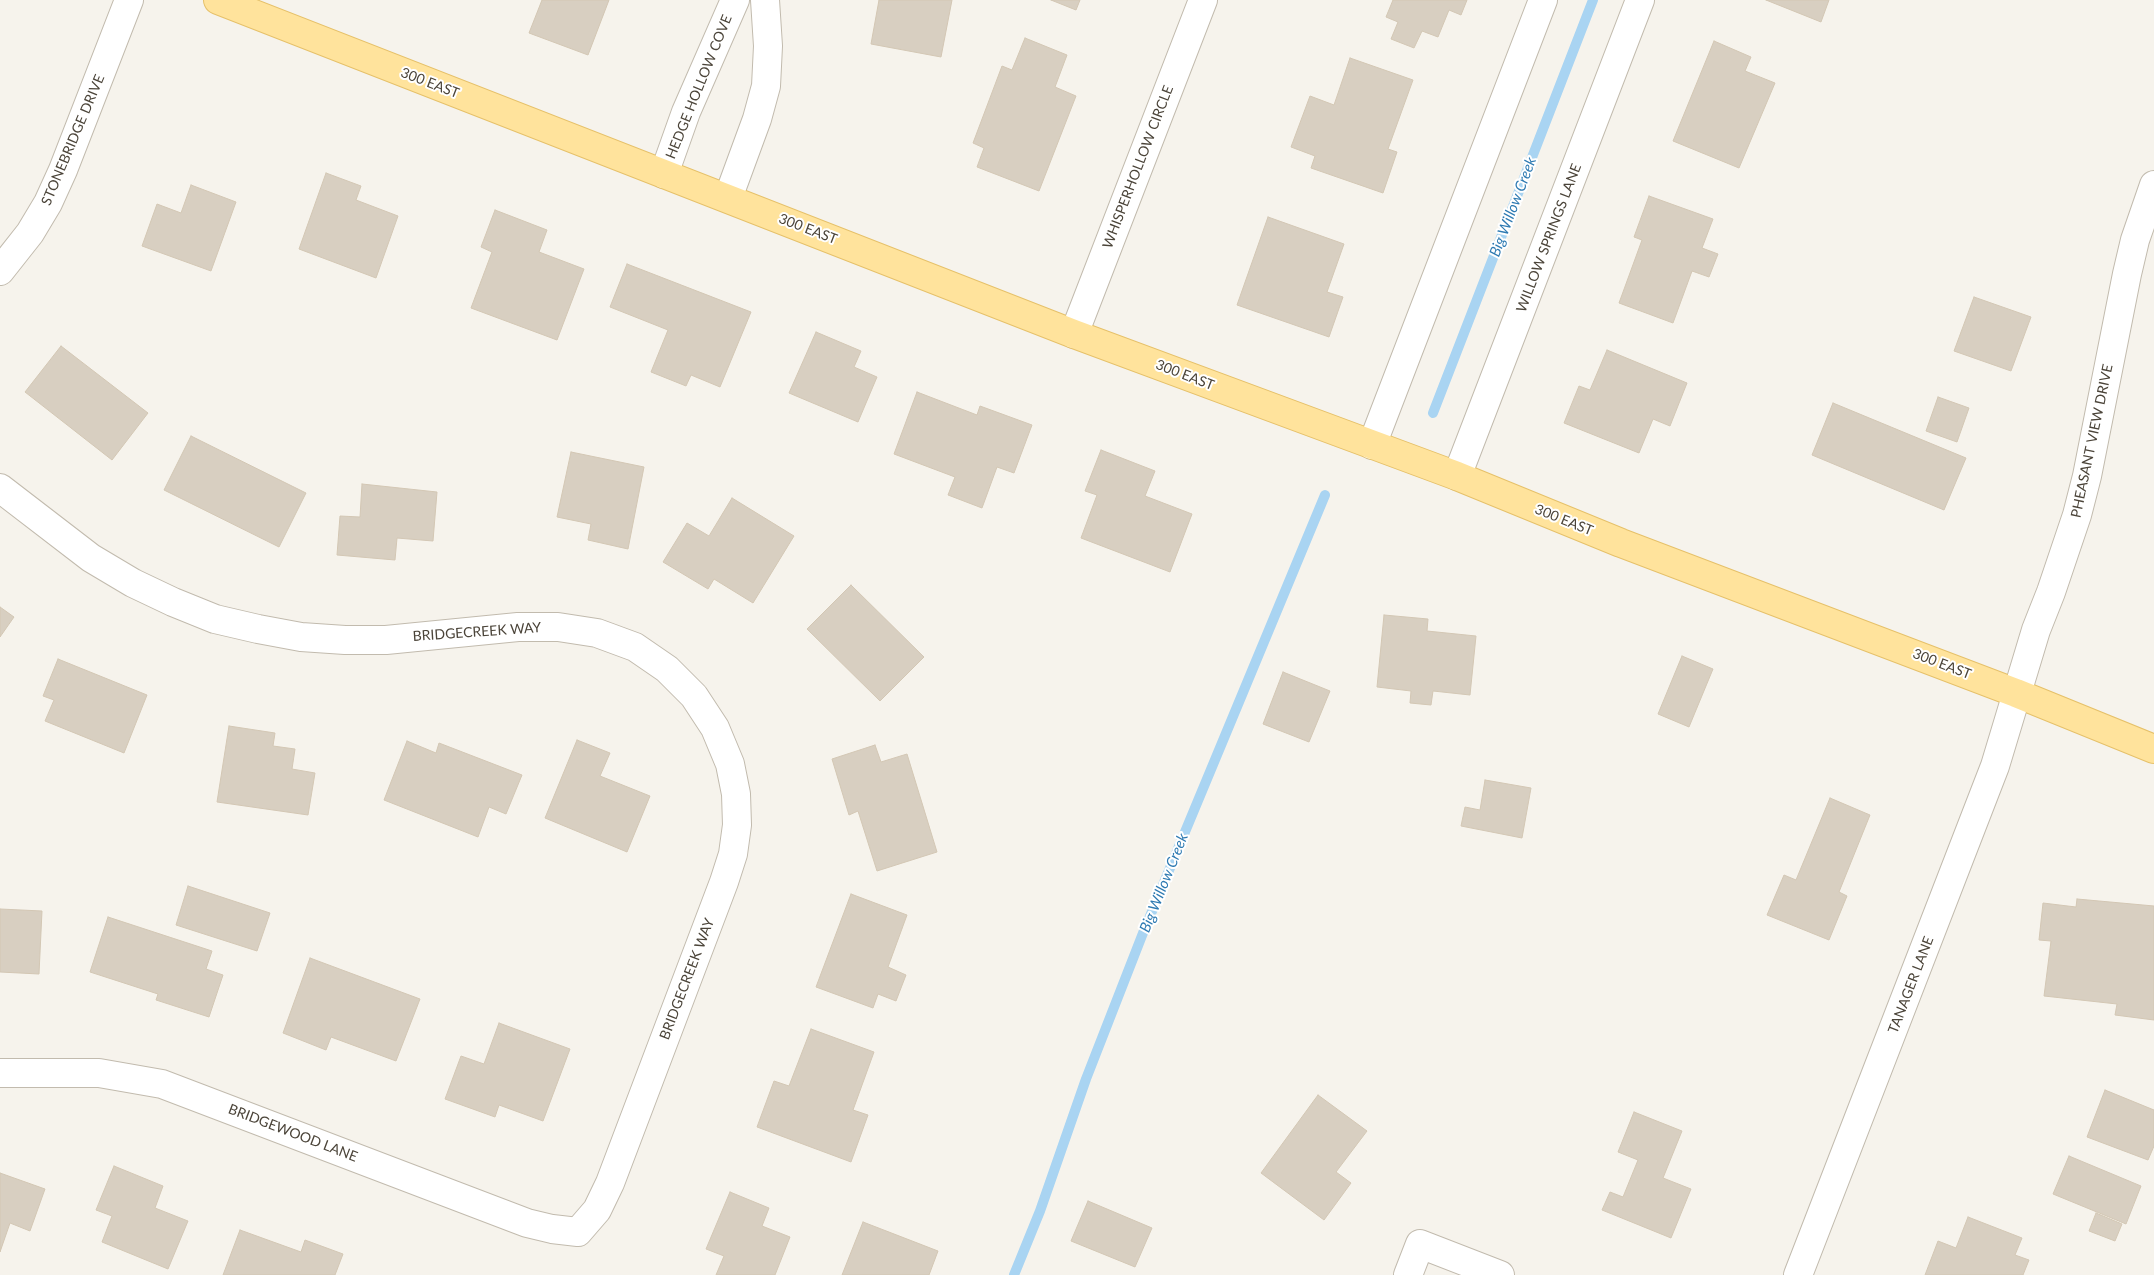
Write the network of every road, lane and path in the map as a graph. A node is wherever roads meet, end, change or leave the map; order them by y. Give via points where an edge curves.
1 (129, 0) edge
2 (218, 0) edge
3 (735, 0) edge
4 (765, 0) edge
5 (1203, 0) edge
6 (1543, 0) edge
7 (1640, 0) edge
8 (664, 174) junction
9 (2154, 185) edge
10 (728, 198) junction
11 (0, 271) edge
12 (1074, 334) junction
13 (1372, 445) junction
14 (1457, 476) junction
15 (0, 488) edge
16 (2016, 692) junction
17 (2154, 749) edge
18 (0, 1073) edge
19 (578, 1232) joint
20 (1408, 1275) edge
21 (1500, 1275) edge
22 (1798, 1275) edge

1 - 11 street, STONEBRIDGE DRIVE via 48,203 30,233
2 - 8 main road, 300 EAST
3 - 8 street, HEDGE HOLLOW COVE via 686,112
4 - 10 street via 766,86
5 - 12 street, WHISPERHOLLOW CIRCLE
6 - 13 street
7 - 14 street, WILLOW SPRINGS LANE
8 - 10 main road, 300 EAST
9 - 16 street, PHEASANT VIEW DRIVE via 2135,240 2077,515
10 - 12 main road, 300 EAST
12 - 13 main road, 300 EAST
13 - 14 main road, 300 EAST
14 - 16 main road, 300 EAST via 1621,543
15 - 19 street, BRIDGECREEK WAY via 91,558 133,583 215,618 301,637 345,640 386,640 518,627 558,627 597,633 635,647 667,669 694,696 715,728 730,764 736,794 737,825 733,854 610,1183 597,1210
16 - 17 main road, 300 EAST
16 - 22 street, TANAGER LANE via 1995,766
18 - 19 street, BRIDGEWOOD LANE via 99,1073 162,1084 527,1223
20 - 21 street via 1420,1244

